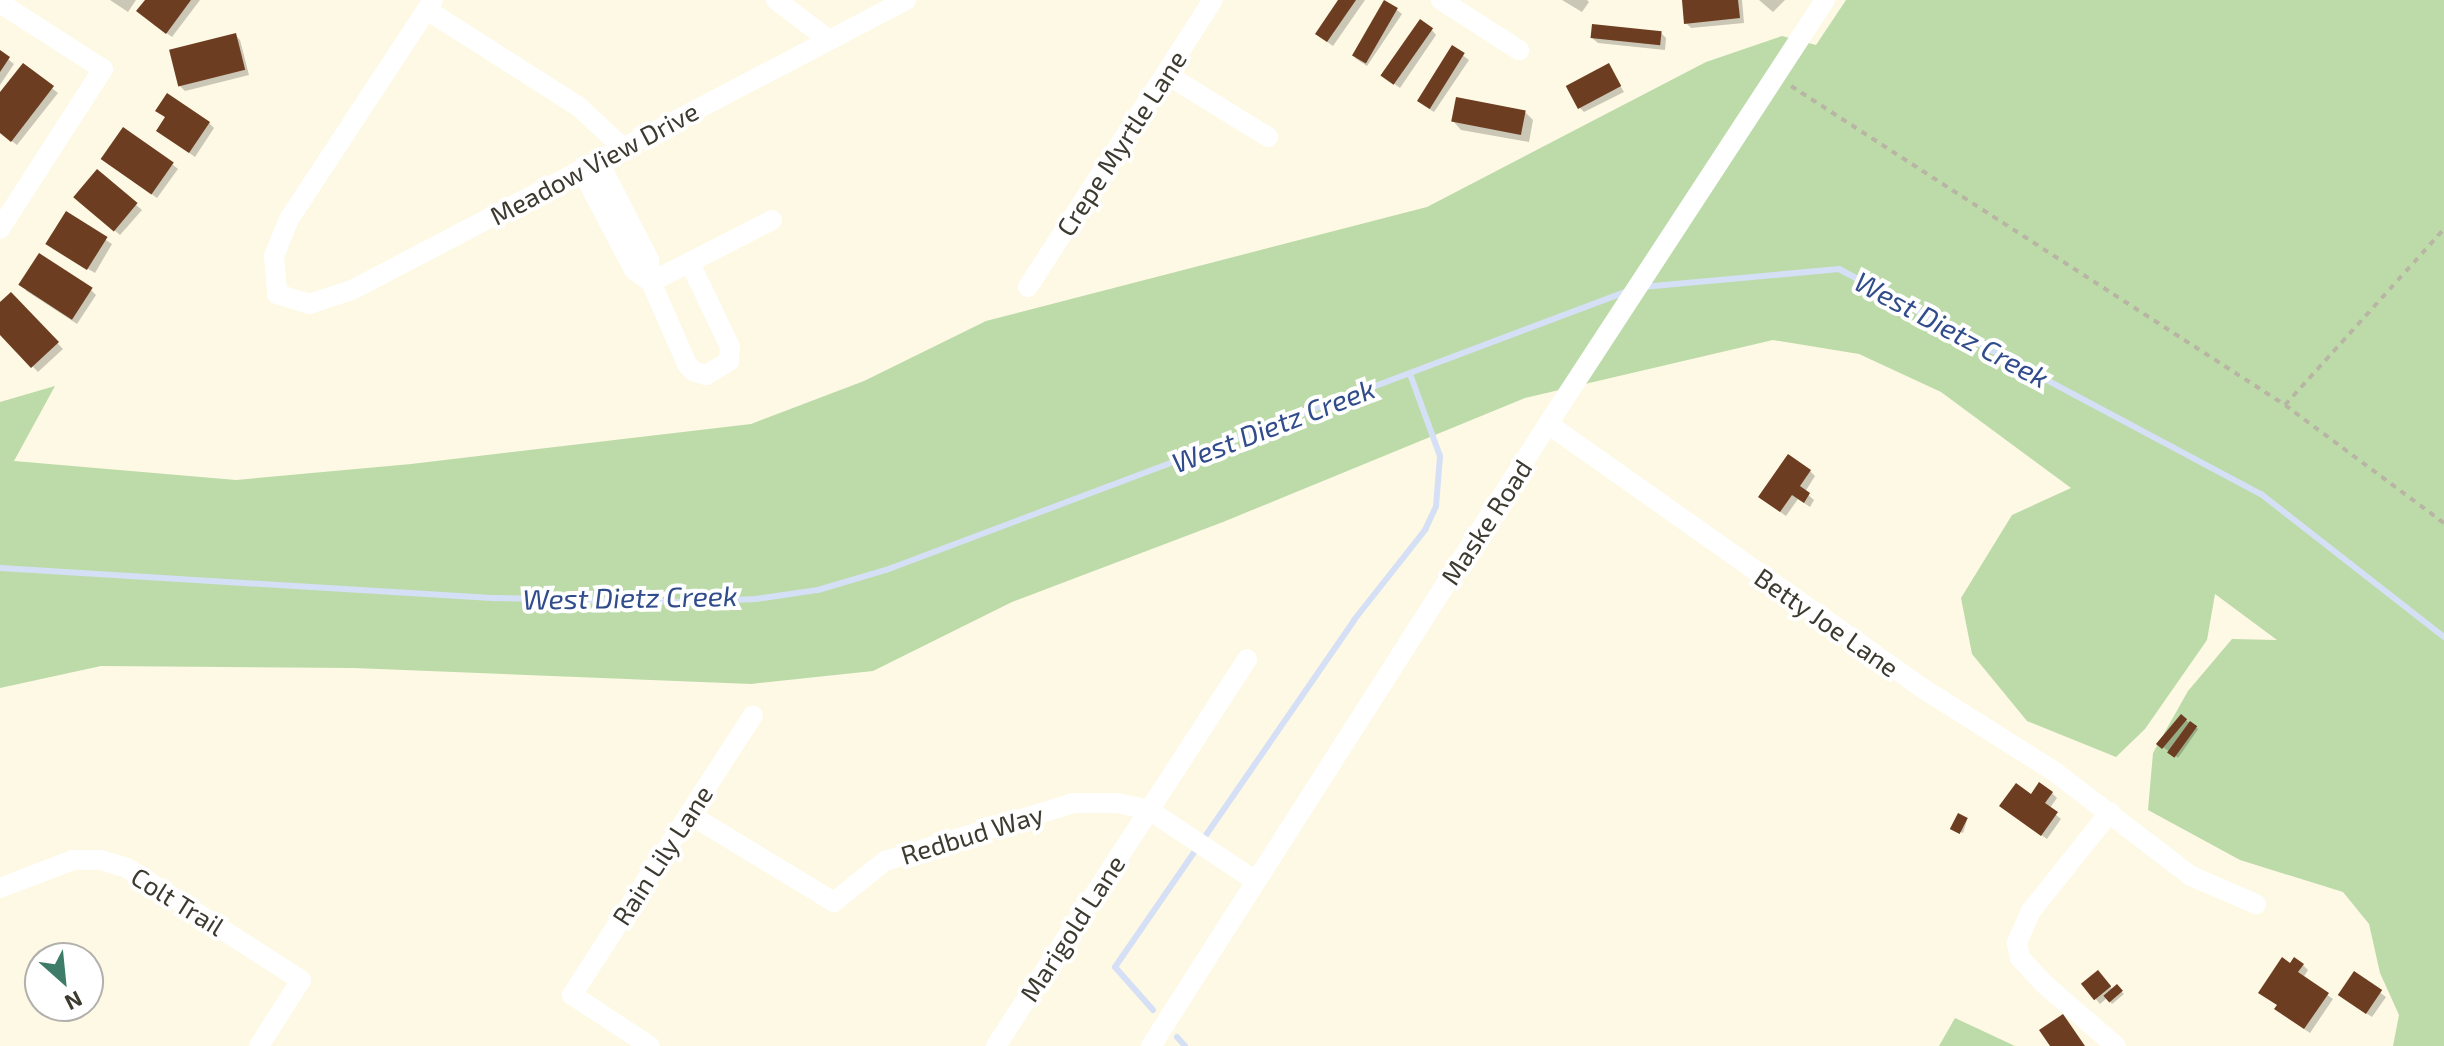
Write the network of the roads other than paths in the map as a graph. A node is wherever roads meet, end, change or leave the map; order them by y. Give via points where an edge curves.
1 (776, 0) edge
2 (906, 0) edge
3 (1213, 0) edge
4 (1441, 0) edge
5 (1825, 0) edge
6 (0, 3) edge
7 (430, 5) edge
8 (829, 40) junction
9 (1519, 50) dead end
10 (1166, 74) junction
11 (1268, 137) dead end
12 (623, 148) junction
13 (590, 165) junction
14 (772, 220) dead end
15 (0, 229) edge
16 (690, 263) junction
17 (651, 282) junction
18 (1028, 287) dead end
19 (1548, 424) junction
20 (1247, 659) dead end
21 (753, 715) dead end
22 (1149, 810) junction
23 (2110, 812) junction
24 (689, 814) junction
25 (1256, 881) junction
26 (0, 888) edge
27 (2256, 904) dead end
28 (259, 1046) edge
29 (650, 1046) edge
30 (996, 1046) edge
31 (1151, 1046) edge
32 (2116, 1046) edge

1 - 8 street
2 - 8 street, Meadow View Drive
3 - 10 street, Crepe Myrtle Lane
4 - 9 street
5 - 19 street, Maske Road
6 - 15 street via 103,69
7 - 12 street via 579,107
7 - 13 street, Meadow View Drive via 289,219 274,256 277,294 309,304 352,290
8 - 12 street, Meadow View Drive
10 - 11 street
10 - 18 street, Crepe Myrtle Lane
12 - 13 street, Meadow View Drive
13 - 17 street via 649,260
14 - 16 street
16 - 17 street
16 - 17 street via 730,347 729,361 706,375 687,364
19 - 23 street, Betty Joe Lane via 1919,686
19 - 25 street, Maske Road
20 - 22 street, Marigold Lane
21 - 24 street, Rain Lily Lane
22 - 24 street, Redbud Way via 1117,803 1059,807 885,861 834,902
22 - 25 street
22 - 30 street, Marigold Lane
23 - 27 street, Betty Joe Lane via 2191,876
23 - 32 street via 2031,911 2017,943 2020,958 2043,983
24 - 29 street, Rain Lily Lane via 572,995
25 - 31 street, Maske Road
26 - 28 street, Colt Trail via 73,860 127,868 301,980

